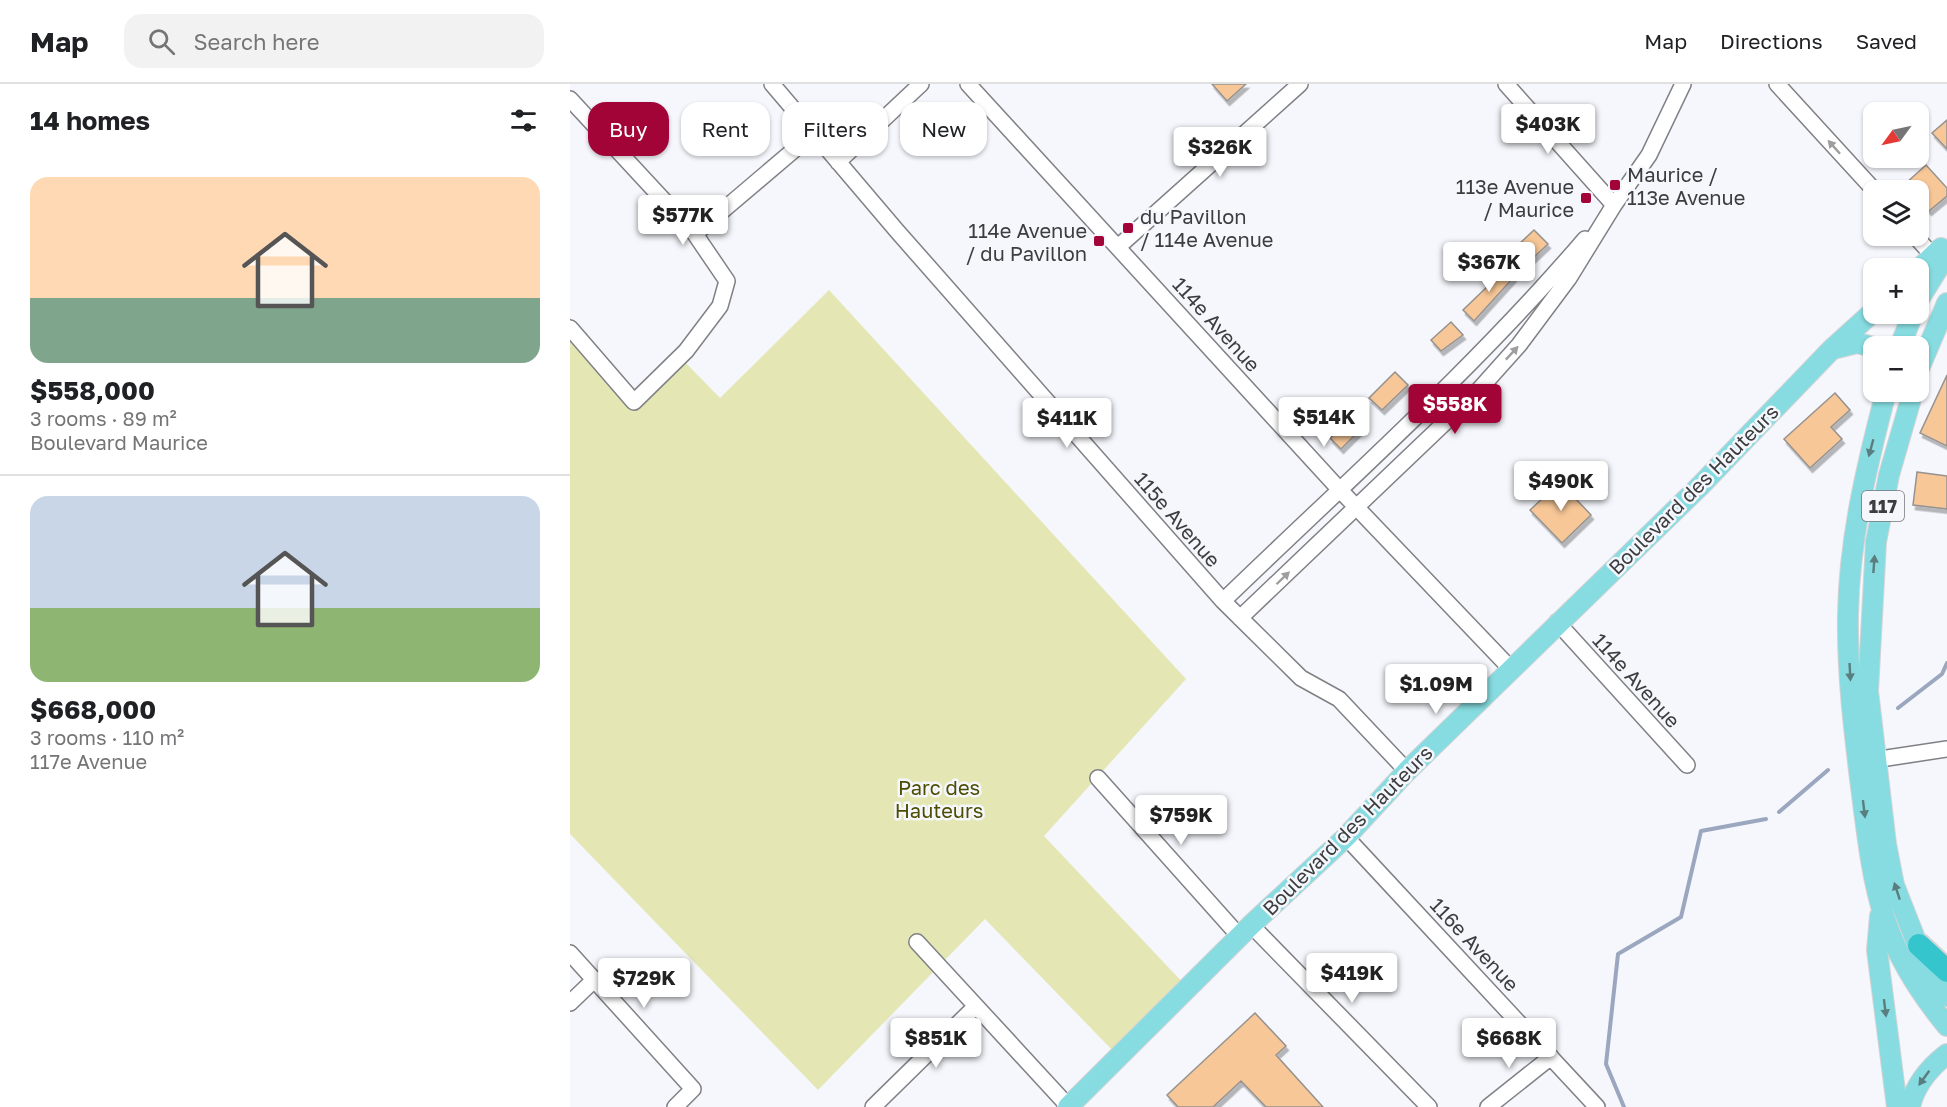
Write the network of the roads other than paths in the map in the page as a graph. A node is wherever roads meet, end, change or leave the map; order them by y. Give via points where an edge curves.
1 (772, 84) edge
2 (921, 84) edge
3 (968, 84) edge
4 (1300, 84) edge
5 (1506, 84) edge
6 (1683, 84) edge
7 (1777, 84) edge
8 (570, 99) edge
9 (787, 102) edge
10 (787, 156) edge
11 (833, 156) edge
12 (838, 162) junction
13 (1865, 180) edge
14 (1614, 205) junction
15 (695, 234) junction
16 (1929, 244) edge
17 (1118, 247) junction
18 (1943, 251) edge
19 (1929, 262) edge
20 (1929, 279) edge
21 (1947, 303) edge
22 (1863, 321) edge
23 (570, 328) edge
24 (1863, 344) edge
25 (1929, 344) edge
26 (1831, 350) junction
27 (1446, 387) junction
28 (1884, 402) edge
29 (1910, 402) edge
30 (1460, 407) junction
31 (1339, 489) junction
32 (1357, 507) junction
33 (1222, 601) junction
34 (1240, 618) junction
35 (1557, 622) junction
36 (1510, 668) junction
37 (1947, 749) edge
38 (1866, 761) junction
39 (1687, 765) dead end
40 (1407, 771) junction
41 (1098, 778) dead end
42 (1346, 837) junction
43 (1881, 910) junction
44 (1246, 931) junction
45 (917, 942) dead end
46 (1919, 945) junction
47 (570, 953) edge
48 (1947, 971) edge
49 (595, 979) junction
50 (1947, 996) edge
51 (570, 1004) edge
52 (976, 1006) junction
53 (1947, 1026) edge
54 (1947, 1054) edge
55 (1551, 1057) junction
56 (675, 1107) edge
57 (873, 1107) edge
58 (1069, 1107) edge
59 (1429, 1107) edge
60 (1488, 1107) edge
61 (1597, 1107) edge
62 (1897, 1107) edge
63 (1910, 1107) edge

1 - 9 street, 115e Avenue
2 - 12 street
3 - 17 street, 114e Avenue
4 - 17 street
5 - 14 street
6 - 14 street via 1649,155
13 -> 7 street
8 - 15 street
10 - 15 street
11 - 12 street, 115e Avenue
12 - 33 street, 115e Avenue
14 - 27 street via 1543,287
30 -> 14 street via 1519,345 1569,278
15 - 23 street via 727,281 720,306 686,351 634,402
16 - 18 street
17 - 31 street, 114e Avenue
18 - 19 main road
18 - 20 main road
21 - 25 main road
22 - 26 main road, Boulevard des Hauteurs
24 - 26 main road
26 - 35 main road, Boulevard des Hauteurs via 1700,486
27 - 30 street
27 - 31 street
28 -> 38 main road, 117 via 1866,469 1853,546 1848,614 1851,694
38 -> 29 main road, 117 via 1876,542 1889,475
30 - 32 street
31 - 32 street, 114e Avenue
31 - 33 street
34 -> 32 street
32 - 36 street, 114e Avenue
33 - 34 street, 115e Avenue
34 - 40 street, 115e Avenue via 1301,678 1339,699
35 - 36 main road, Boulevard des Hauteurs
35 - 39 street, 114e Avenue
36 - 40 main road, Boulevard des Hauteurs
37 - 38 street
38 -> 43 main road, 117 via 1872,870
46 -> 38 main road, 117 via 1891,872
40 - 42 main road, Boulevard des Hauteurs
41 - 44 street
42 - 44 main road, Boulevard des Hauteurs
42 - 55 street, 116e Avenue
43 - 53 main road via 1902,962
43 -> 62 main road via 1877,950
44 - 58 main road, Boulevard des Hauteurs
44 - 59 street
45 - 52 street
46 - 48 highway
46 - 50 main road, 117 via 1927,969
47 - 49 street
49 - 51 street
49 - 56 street via 693,1089
52 - 57 street
52 - 58 street
54 -> 63 main road via 1924,1076
55 - 60 street
55 - 61 street, 116e Avenue

